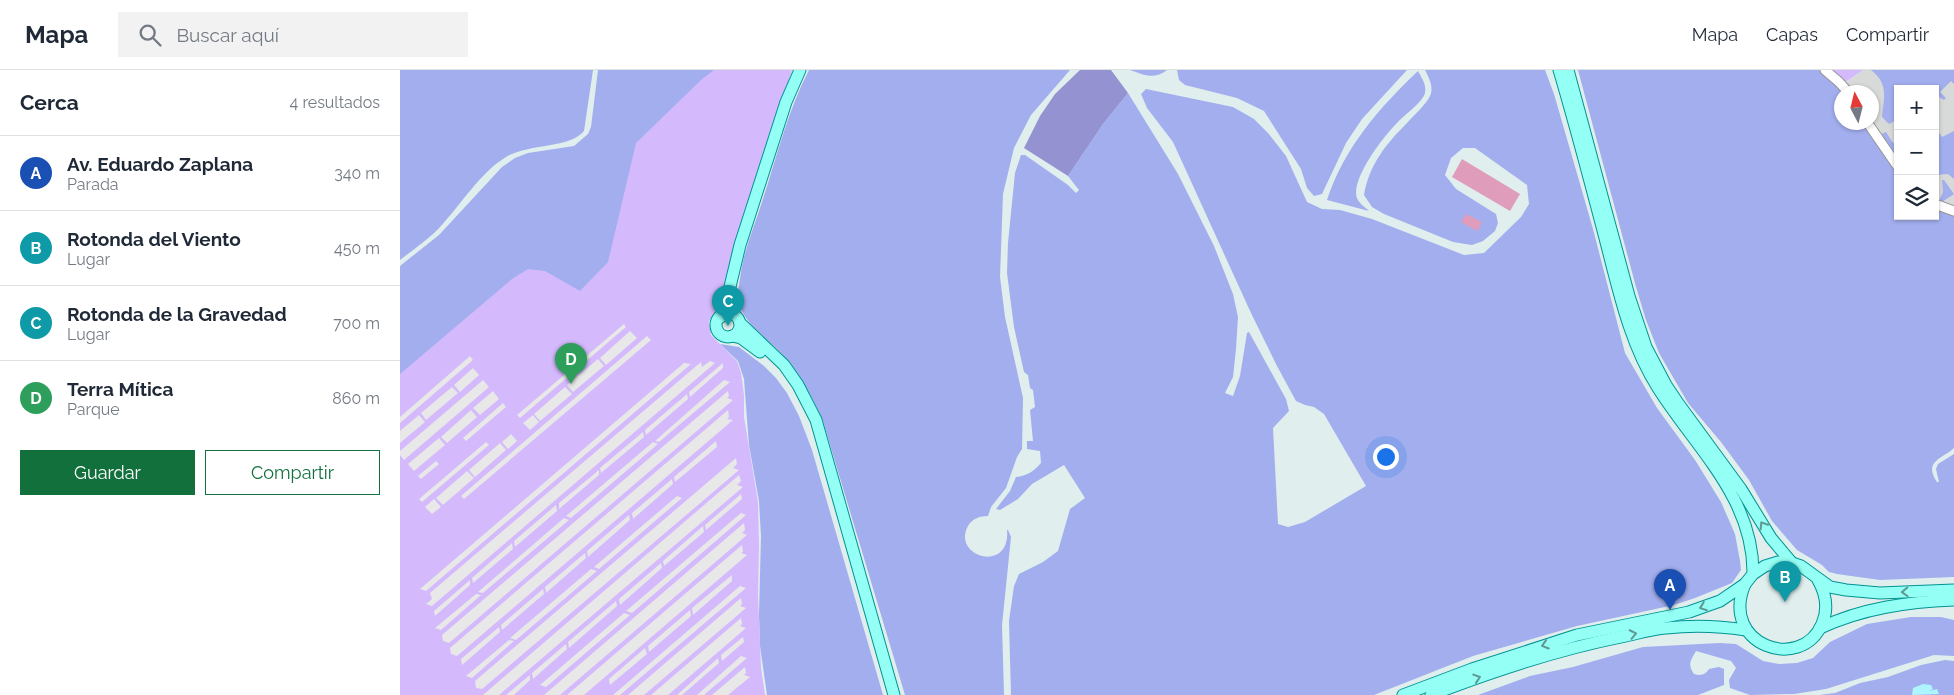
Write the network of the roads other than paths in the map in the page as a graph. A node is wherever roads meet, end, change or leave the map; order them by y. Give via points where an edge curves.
1 (1559, 70) edge
2 (1568, 70) edge
3 (1825, 70) edge
4 (799, 71) edge
5 (1842, 85) edge
6 (1873, 130) edge
7 (1894, 161) edge
8 (1939, 205) edge
9 (1954, 211) edge
10 (730, 287) junction
11 (721, 317) junction
12 (738, 320) junction
13 (732, 336) junction
14 (1792, 563) junction
15 (1753, 574) junction
16 (1817, 578) junction
17 (1745, 584) junction
18 (1954, 590) edge
19 (1954, 600) edge
20 (1820, 628) junction
21 (1746, 630) junction
22 (887, 695) edge
23 (894, 695) edge
24 (1403, 695) edge
25 (1431, 695) edge

1 - 15 main road via 1621,297 1640,354 1657,387 1732,493 1747,528
14 -> 2 main road via 1771,538 1741,489 1678,403 1646,347 1628,296
3 - 5 street
4 - 10 main road via 740,244
6 - 7 street
8 - 9 street
10 - 11 main road
10 - 12 main road via 732,306
11 - 12 main road via 727,314
11 - 13 main road via 717,322 718,329 724,336
12 - 13 main road via 739,330
12 - 23 main road via 784,365 816,420
13 - 22 main road via 749,342 781,373 809,423
14 - 15 main road via 1778,562
14 - 16 main road via 1802,566
15 - 17 main road
18 -> 16 main road via 1880,593 1830,587
16 - 20 main road via 1826,603
17 - 21 main road via 1739,607
17 -> 24 main road via 1720,601 1689,612 1577,635 1472,668
19 - 20 main road via 1880,608
20 - 21 main road via 1798,646 1784,649 1769,647
25 -> 21 main road via 1553,653 1601,641 1665,628 1726,627

